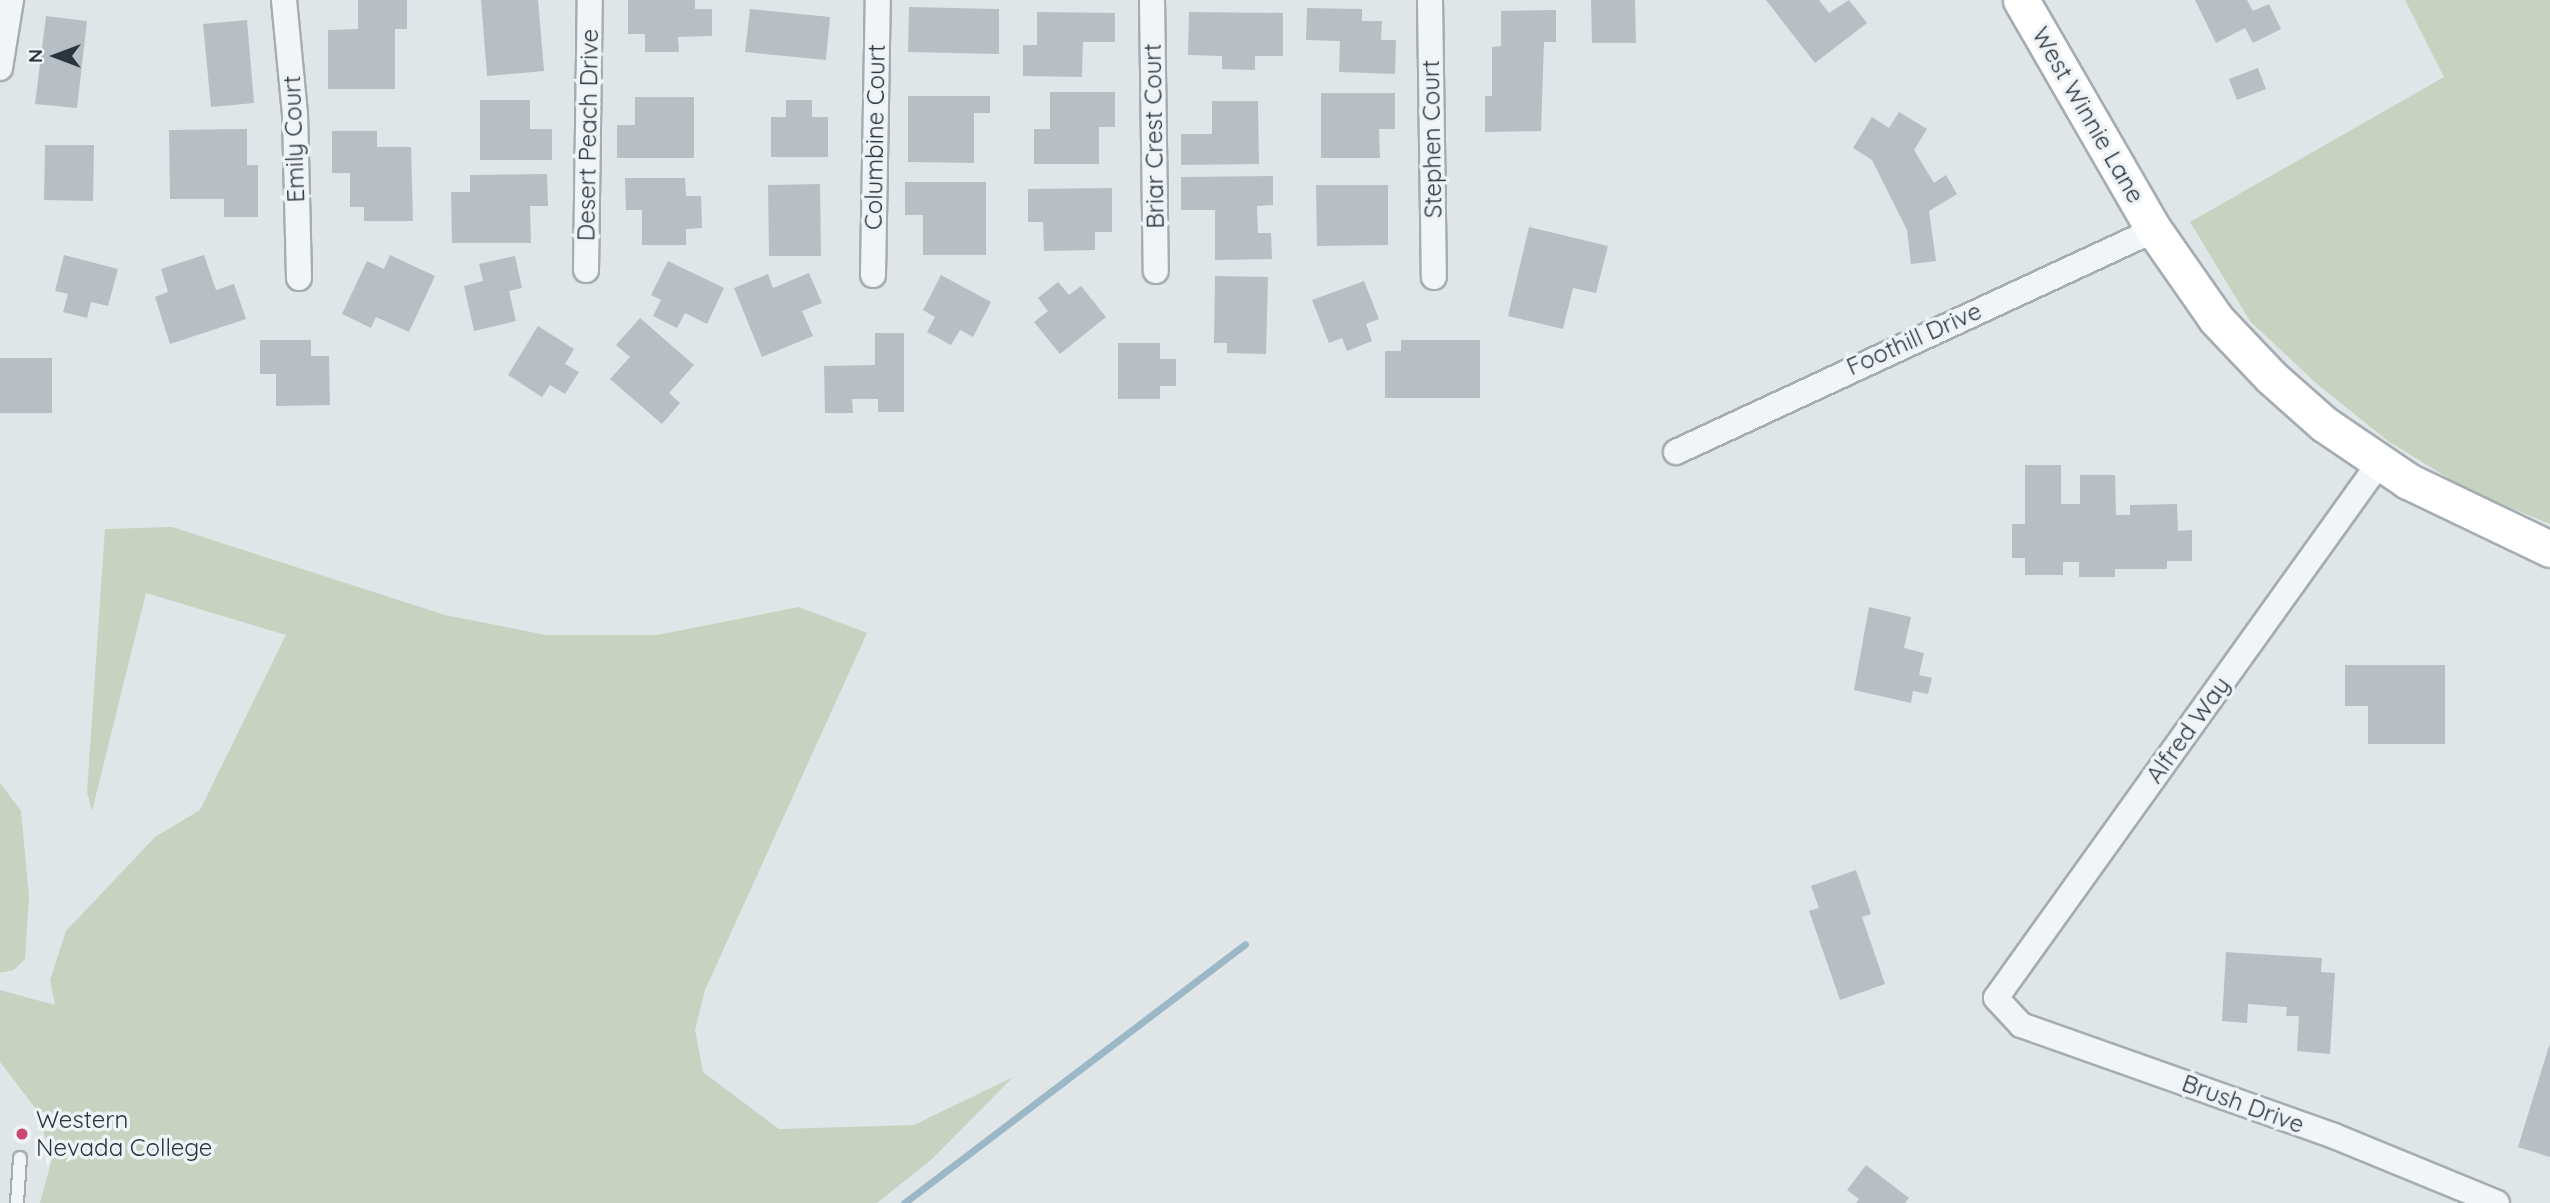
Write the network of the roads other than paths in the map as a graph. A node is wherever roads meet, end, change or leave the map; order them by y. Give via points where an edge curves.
1 (11, 0) edge
2 (284, 0) edge
3 (590, 0) edge
4 (878, 0) edge
5 (1152, 0) edge
6 (1430, 0) edge
7 (2021, 0) edge
8 (0, 68) edge
9 (2154, 230) junction
10 (586, 270) dead end
11 (1156, 271) dead end
12 (873, 275) dead end
13 (1434, 277) dead end
14 (299, 278) dead end
15 (1676, 452) dead end
16 (2380, 462) junction
17 (2550, 549) edge
18 (1996, 998) joint
19 (20, 1158) dead end
20 (17, 1203) edge
21 (2497, 1203) edge

1 - 8 street
2 - 14 street, Emily Court via 295,114
3 - 10 street, Desert Peach Drive
4 - 12 street, Columbine Court
5 - 11 street, Briar Crest Court
6 - 13 street, Stephen Court
7 - 9 street, West Winnie Lane
9 - 15 street, Foothill Drive
9 - 16 street, West Winnie Lane via 2216,319 2271,377 2324,424
16 - 17 street, West Winnie Lane via 2471,514
16 - 18 street, Alfred Way
18 - 21 street, Brush Drive via 2021,1025 2334,1136
19 - 20 lane

